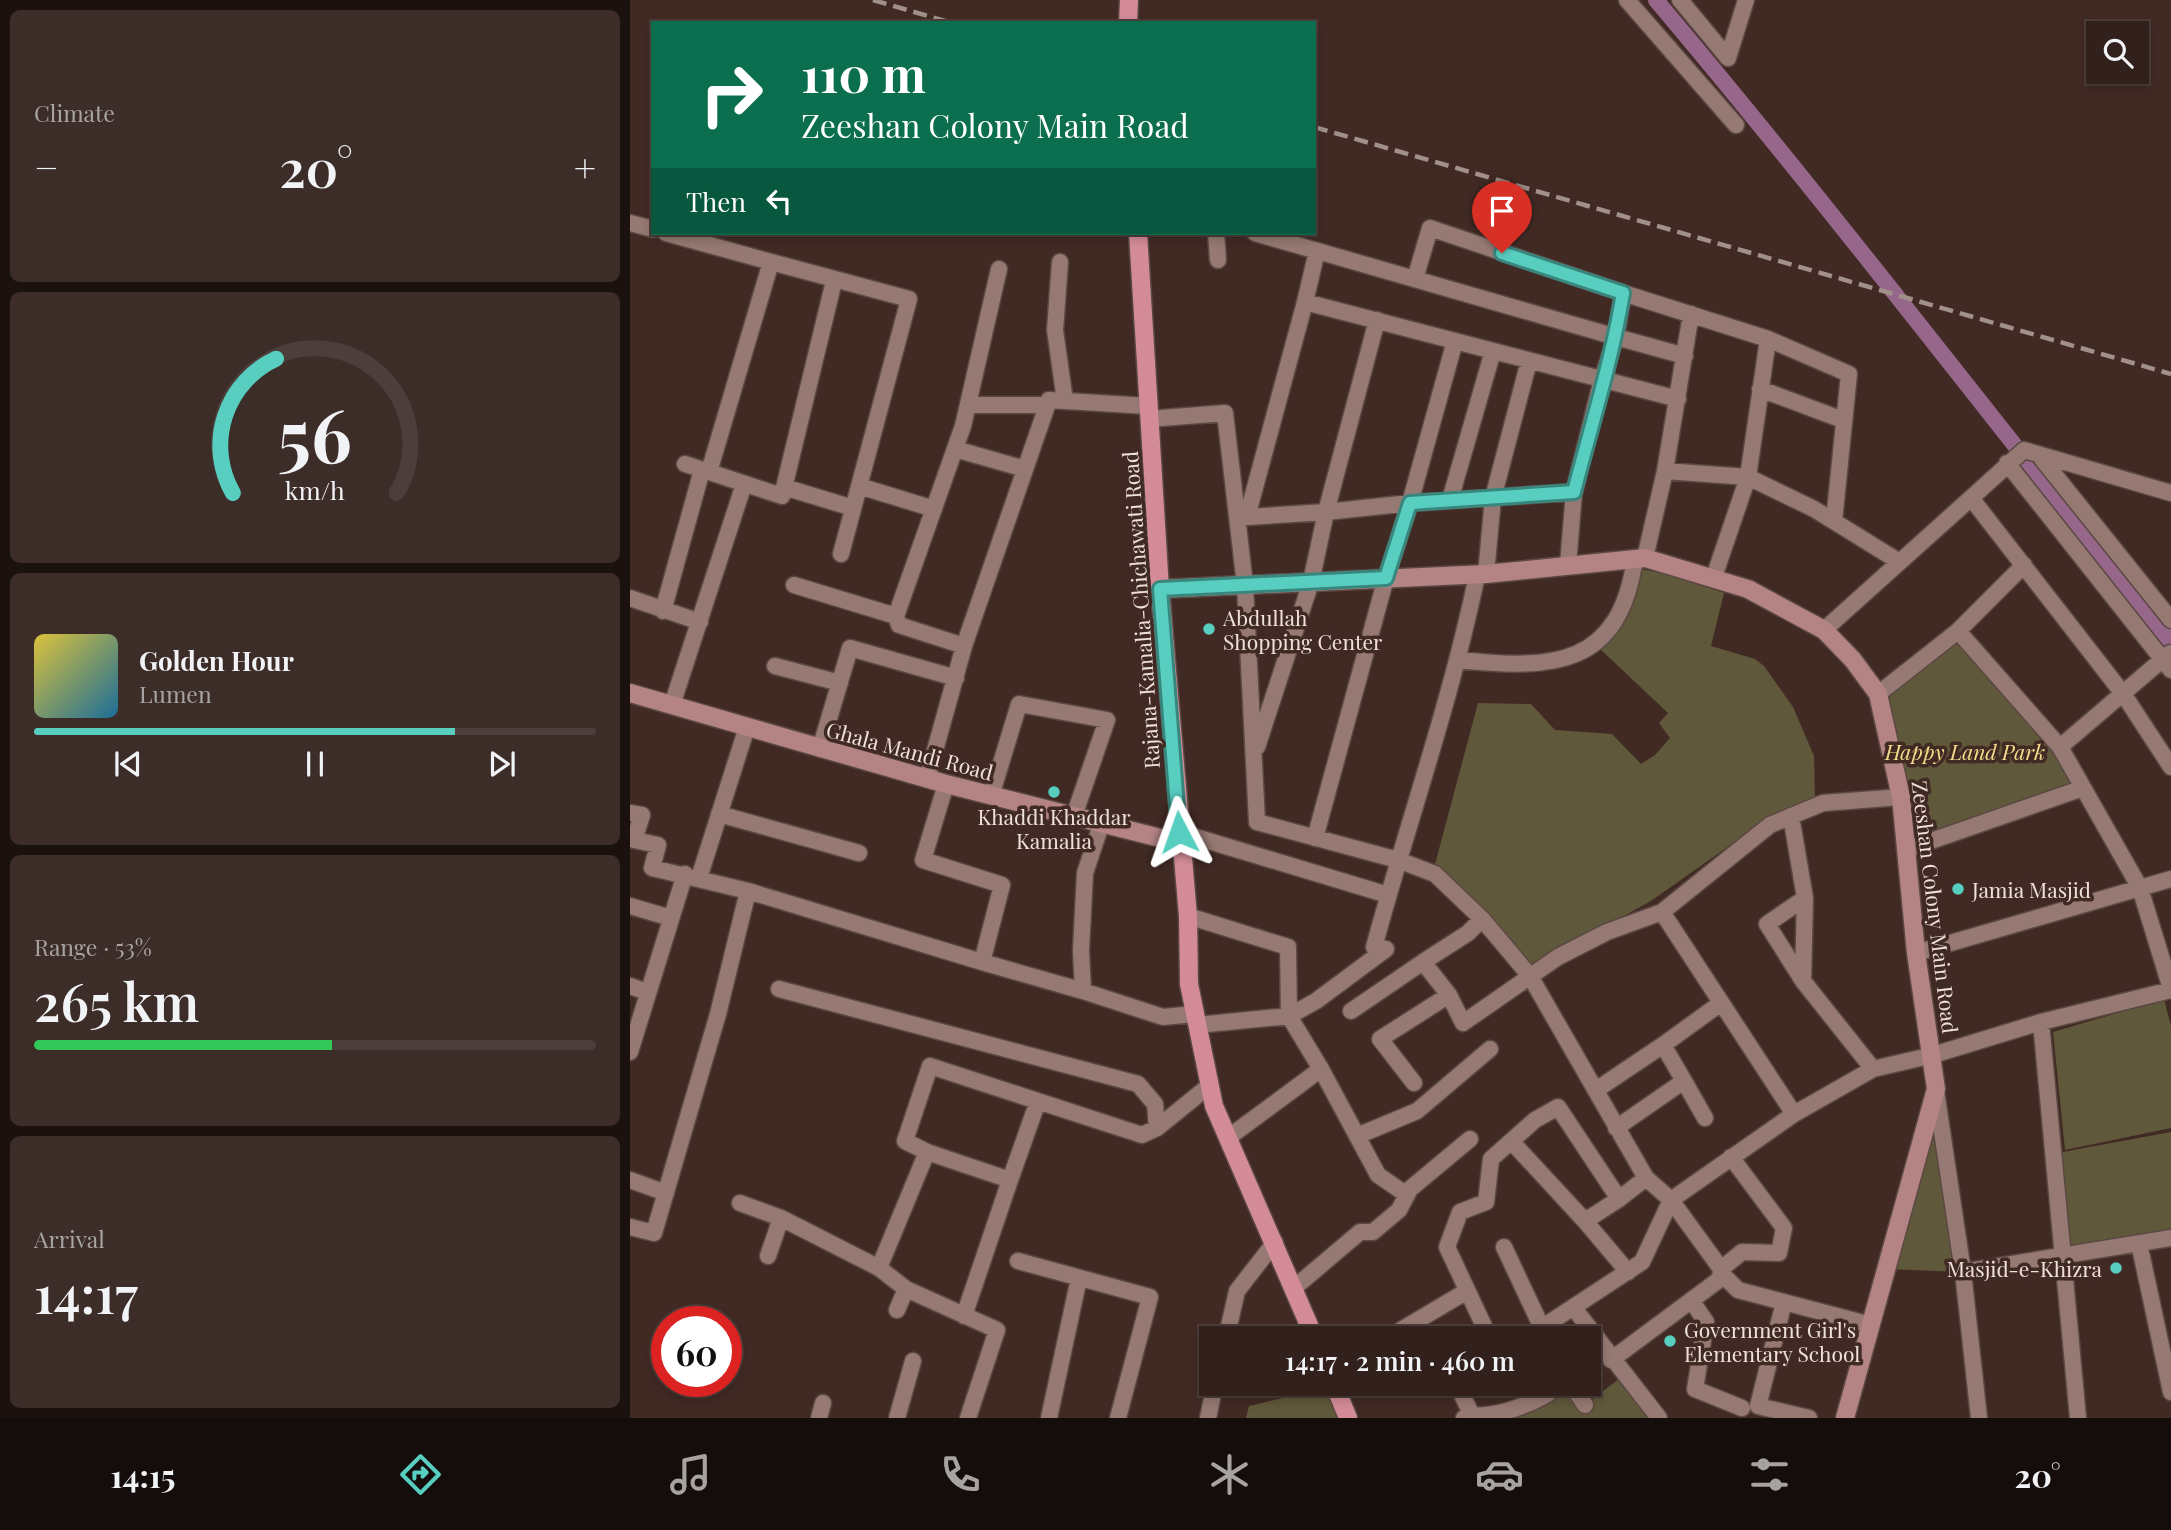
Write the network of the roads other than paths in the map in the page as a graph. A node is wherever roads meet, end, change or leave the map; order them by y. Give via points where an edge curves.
1 (1129, 0) edge
2 (1627, 0) edge
3 (1680, 0) edge
4 (1745, 0) edge
5 (1128, 21) edge
6 (1735, 125) dead end
7 (630, 223) edge
8 (651, 228) edge
9 (673, 235) edge
10 (1138, 235) edge
11 (1216, 235) edge
12 (1262, 235) edge
13 (1317, 251) junction
14 (1218, 260) dead end
15 (771, 262) junction
16 (1060, 262) dead end
17 (999, 269) dead end
18 (1415, 279) junction
19 (834, 281) junction
20 (1623, 293) junction
21 (1305, 302) junction
22 (1691, 314) junction
23 (1377, 320) junction
24 (1616, 338) junction
25 (1768, 338) junction
26 (1455, 341) junction
27 (1493, 351) junction
28 (1685, 356) junction
29 (1529, 360) junction
30 (1602, 379) junction
31 (1760, 389) junction
32 (1678, 399) junction
33 (1065, 401) junction
34 (968, 405) junction
35 (1047, 405) junction
36 (1149, 412) junction
37 (1843, 420) junction
38 (955, 449) junction
39 (2020, 456) junction
40 (685, 464) dead end
41 (1025, 470) junction
42 (706, 471) junction
43 (1665, 471) junction
44 (1748, 477) junction
45 (744, 484) junction
46 (859, 486) junction
47 (784, 487) junction
48 (1574, 492) junction
49 (2171, 493) edge
50 (1493, 498) junction
51 (1971, 498) junction
52 (1450, 500) junction
53 (1410, 503) junction
54 (853, 508) junction
55 (934, 509) junction
56 (1326, 512) junction
57 (1241, 517) junction
58 (1834, 521) junction
59 (841, 554) dead end
60 (1640, 558) junction
61 (1898, 561) junction
62 (1567, 565) junction
63 (2024, 565) junction
64 (1481, 575) junction
65 (1714, 577) junction
66 (1386, 578) junction
67 (1311, 582) junction
68 (794, 585) dead end
69 (1245, 585) junction
70 (1160, 589) junction
71 (630, 598) edge
72 (663, 611) junction
73 (896, 616) junction
74 (2171, 620) edge
75 (700, 622) junction
76 (1824, 630) junction
77 (1958, 631) junction
78 (964, 646) junction
79 (1459, 660) junction
80 (2168, 660) edge
81 (775, 666) dead end
82 (956, 678) junction
83 (840, 683) junction
84 (630, 693) edge
85 (1878, 694) junction
86 (2124, 695) junction
87 (672, 705) junction
88 (747, 727) junction
89 (2060, 747) junction
90 (820, 750) junction
91 (1254, 756) junction
92 (2171, 767) edge
93 (928, 779) junction
94 (946, 784) junction
95 (2083, 788) junction
96 (991, 796) junction
97 (1901, 797) junction
98 (630, 813) edge
99 (719, 814) junction
100 (1791, 816) junction
101 (1073, 819) junction
102 (1101, 825) junction
103 (1180, 838) junction
104 (1315, 838) junction
105 (1908, 849) junction
106 (859, 853) dead end
107 (1398, 860) junction
108 (692, 876) junction
109 (2171, 879) edge
110 (2140, 888) junction
111 (748, 891) junction
112 (1388, 895) junction
113 (1805, 898) junction
114 (630, 905) edge
115 (1662, 912) junction
116 (1188, 916) junction
117 (671, 918) junction
118 (1482, 919) junction
119 (1916, 953) junction
120 (982, 962) junction
121 (1423, 962) junction
122 (1530, 976) junction
123 (1803, 981) junction
124 (630, 986) edge
125 (779, 989) dead end
126 (2171, 989) edge
127 (647, 992) junction
128 (1083, 992) junction
129 (1449, 995) junction
130 (1721, 1003) junction
131 (1351, 1011) dead end
132 (1289, 1016) junction
133 (1196, 1019) junction
134 (2041, 1022) junction
135 (1663, 1045) junction
136 (1490, 1049) dead end
137 (630, 1052) edge
138 (1933, 1055) junction
139 (1321, 1069) junction
140 (1873, 1069) junction
141 (1684, 1082) junction
142 (1414, 1083) dead end
143 (1210, 1085) junction
144 (1936, 1089) junction
145 (1597, 1090) junction
146 (1038, 1101) junction
147 (1794, 1114) junction
148 (1705, 1118) dead end
149 (1157, 1128) junction
150 (1616, 1128) junction
151 (1357, 1136) junction
152 (1228, 1138) junction
153 (1470, 1139) dead end
154 (1511, 1141) junction
155 (927, 1152) junction
156 (1731, 1157) junction
157 (1646, 1178) junction
158 (630, 1180) edge
159 (1010, 1180) junction
160 (666, 1193) junction
161 (1406, 1195) junction
162 (1619, 1199) junction
163 (1671, 1199) junction
164 (740, 1203) dead end
165 (781, 1218) junction
166 (1585, 1221) junction
167 (630, 1227) edge
168 (2171, 1238) edge
169 (1275, 1242) junction
170 (2139, 1243) junction
171 (1504, 1247) dead end
172 (2064, 1255) junction
173 (768, 1256) dead end
174 (1018, 1261) dead end
175 (879, 1268) junction
176 (1721, 1271) junction
177 (1628, 1272) junction
178 (1963, 1272) junction
179 (1079, 1278) junction
180 (1294, 1288) junction
181 (906, 1289) junction
182 (1467, 1291) junction
183 (1691, 1300) junction
184 (1784, 1302) junction
185 (1573, 1307) junction
186 (897, 1310) dead end
187 (964, 1316) junction
188 (1871, 1325) junction
189 (1229, 1326) edge
190 (1310, 1326) edge
191 (1408, 1326) edge
192 (1484, 1326) edge
193 (1533, 1326) edge
194 (1547, 1326) edge
195 (1611, 1360) junction
196 (913, 1362) dead end
197 (2171, 1392) edge
198 (1213, 1396) edge
199 (1339, 1396) edge
200 (1462, 1396) edge
201 (1547, 1396) edge
202 (1579, 1396) edge
203 (1585, 1405) dead end
204 (1746, 1411) edge
205 (1468, 1416) edge
206 (897, 1418) edge
207 (968, 1418) edge
208 (1049, 1418) edge
209 (1118, 1418) edge
210 (1208, 1418) edge
211 (1348, 1418) edge
212 (1659, 1418) edge
213 (1809, 1418) edge
214 (1845, 1418) edge
215 (1979, 1418) edge
216 (2078, 1418) edge

1 - 5 main road
2 - 6 street
3 - 4 street via 1728,58
7 - 8 street
9 - 15 street
10 - 36 main road, Rajana-Kamalia-Chichawati Road
11 - 14 street
12 - 13 street
13 - 18 street
13 - 21 street
15 - 19 street
15 - 42 street
16 - 33 street via 1055,330
17 - 34 street
18 - 20 street via 1430,228
18 - 24 street
19 - 46 street via 909,299
19 - 47 street
20 - 22 street
20 - 24 street
21 - 23 street
21 - 57 street
22 - 25 street
22 - 28 street
23 - 26 street
23 - 56 street
24 - 28 street
24 - 30 street
25 - 31 street
25 - 37 street via 1849,374
26 - 27 street
26 - 53 street
27 - 29 street
27 - 52 street
28 - 32 street
29 - 30 street
29 - 50 street
30 - 32 street
30 - 48 street
31 - 37 street
31 - 44 street
32 - 43 street
33 - 35 street via 1049,400
33 - 36 street
34 - 35 street
34 - 38 street
35 - 41 street
36 - 57 street via 1225,413
36 - 70 main road, Rajana-Kamalia-Chichawati Road
37 - 58 street
38 - 41 street
38 - 55 street
39 - 49 street
39 - 51 street
39 - 74 street
39 - 80 street
40 - 42 street
41 - 78 street
42 - 45 street
42 - 72 street
43 - 44 street
43 - 60 street
44 - 58 street
44 - 65 street
45 - 47 street via 782,496
45 - 75 street
46 - 54 street
46 - 55 street
47 - 54 street
48 - 50 street
48 - 62 street
50 - 52 street
50 - 64 street
51 - 61 street
51 - 63 street
52 - 53 street
53 - 56 street
53 - 66 street
54 - 59 street
55 - 73 street
56 - 57 street
56 - 67 street
57 - 69 street
58 - 61 street
60 - 62 street, Zeeshan Colony Main Road
60 - 65 street, Zeeshan Colony Main Road
60 - 79 street via 1624,608 1602,637 1576,657 1539,664
61 - 76 street
62 - 64 street, Zeeshan Colony Main Road
63 - 77 street
63 - 86 street
64 - 66 street, Zeeshan Colony Main Road
64 - 79 street
65 - 76 street, Zeeshan Colony Main Road via 1748,589
66 - 67 street, Zeeshan Colony Main Road
66 - 104 street
67 - 69 street, Zeeshan Colony Main Road
67 - 91 street
68 - 73 street
69 - 70 street, Zeeshan Colony Main Road
69 - 91 street
70 - 103 main road, Rajana-Kamalia-Chichawati Road
71 - 72 street
72 - 75 street
73 - 78 street via 899,625
75 - 87 street
76 - 85 street, Zeeshan Colony Main Road
77 - 85 street
77 - 89 street
78 - 82 street
79 - 107 street
80 - 86 street
81 - 83 street
82 - 83 street via 850,648
82 - 93 street
83 - 90 street
84 - 87 street, Ghala Mandi Road
85 - 97 street, Zeeshan Colony Main Road
86 - 89 street
86 - 92 street
87 - 88 street, Ghala Mandi Road
88 - 90 street, Ghala Mandi Road
88 - 99 street
89 - 95 street
90 - 93 street, Ghala Mandi Road
91 - 104 street via 1257,822
93 - 94 street, Ghala Mandi Road
94 - 96 street, Ghala Mandi Road
94 - 120 street via 923,860 1002,885
95 - 105 street
95 - 110 street
96 - 101 street, Ghala Mandi Road
96 - 101 street via 1019,704 1107,720
97 - 100 street via 1823,803
97 - 105 street, Zeeshan Colony Main Road
98 - 108 street via 642,815 634,840 658,845 652,868
99 - 106 street
99 - 108 street
100 - 113 street
100 - 115 street via 1735,850
101 - 102 street, Ghala Mandi Road
102 - 103 street, Ghala Mandi Road
102 - 128 street via 1085,873
103 - 112 street
103 - 116 main road, Rajana-Kamalia-Chichawati Road
104 - 107 street
105 - 119 street, Zeeshan Colony Main Road
107 - 112 street
107 - 118 street via 1435,874
108 - 111 street
108 - 117 street
109 - 110 street
110 - 119 street
110 - 126 street
111 - 120 street
111 - 160 street
112 - 132 street via 1374,947 1387,949
113 - 123 street
113 - 123 street via 1767,924
114 - 117 street
115 - 122 street via 1607,932
115 - 130 street
116 - 132 street via 1288,947
116 - 133 main road, Rajana-Kamalia-Chichawati Road via 1188,984
117 - 127 street
118 - 121 street
118 - 122 street
119 - 138 street, Zeeshan Colony Main Road
120 - 128 street
121 - 129 street
121 - 131 street
122 - 129 street via 1463,1023
122 - 145 street
123 - 140 street
124 - 127 street
125 - 149 street via 1138,1084 1155,1104
126 - 134 street
127 - 137 street
128 - 133 street via 1163,1017
129 - 142 street via 1380,1039
130 - 135 street
130 - 147 street
132 - 133 street
132 - 139 street
133 - 143 main road, Rajana-Kamalia-Chichawati Road
134 - 138 street
134 - 172 street
135 - 141 street
135 - 145 street
136 - 151 street via 1417,1111
138 - 140 street
138 - 144 street, Zeeshan Colony Main Road
139 - 151 street
139 - 152 street
140 - 147 street
141 - 148 street
141 - 150 street
143 - 149 street
143 - 152 main road, Rajana-Kamalia-Chichawati Road
144 - 178 street
144 - 188 street, Zeeshan Colony Main Road
145 - 150 street
146 - 149 street via 1142,1135
146 - 155 street via 930,1066 905,1141
146 - 159 street
147 - 156 street
150 - 157 street
151 - 161 street via 1378,1175
152 - 169 main road, Rajana-Kamalia-Chichawati Road
153 - 161 street
154 - 162 street via 1558,1107
154 - 166 street
154 - 182 street via 1491,1159 1486,1202 1460,1212 1447,1247
155 - 159 street
155 - 175 street
156 - 163 street
156 - 176 street via 1784,1228 1779,1253 1742,1252
157 - 162 street
157 - 163 street
158 - 160 street
159 - 187 street
160 - 167 street via 654,1233
161 - 180 street via 1399,1210 1373,1233 1360,1231
162 - 166 street
163 - 176 street
163 - 177 street via 1642,1262
164 - 165 street
165 - 173 street
165 - 175 street
166 - 177 street
168 - 170 street
169 - 180 main road, Rajana-Kamalia-Chichawati Road
169 - 189 street via 1237,1291
170 - 172 street
170 - 197 street
171 - 193 street
172 - 178 street
172 - 216 street
174 - 179 street
175 - 181 street
176 - 183 street via 1720,1279
176 - 184 street via 1738,1290
177 - 185 street
178 - 215 street
179 - 208 street
179 - 209 street via 1150,1297
180 - 190 main road, Rajana-Kamalia-Chichawati Road
181 - 186 street
181 - 187 street
182 - 191 street
182 - 192 street
183 - 195 street
183 - 204 street via 1706,1322 1695,1389
184 - 188 street
184 - 204 street
185 - 194 street
185 - 195 street
187 - 207 street via 997,1330
188 - 214 street, Zeeshan Colony Main Road
195 - 212 street
196 - 206 street
198 - 210 street
199 - 211 main road
200 - 205 street
201 - 205 street via 1487,1418
202 - 203 street
204 - 213 street

